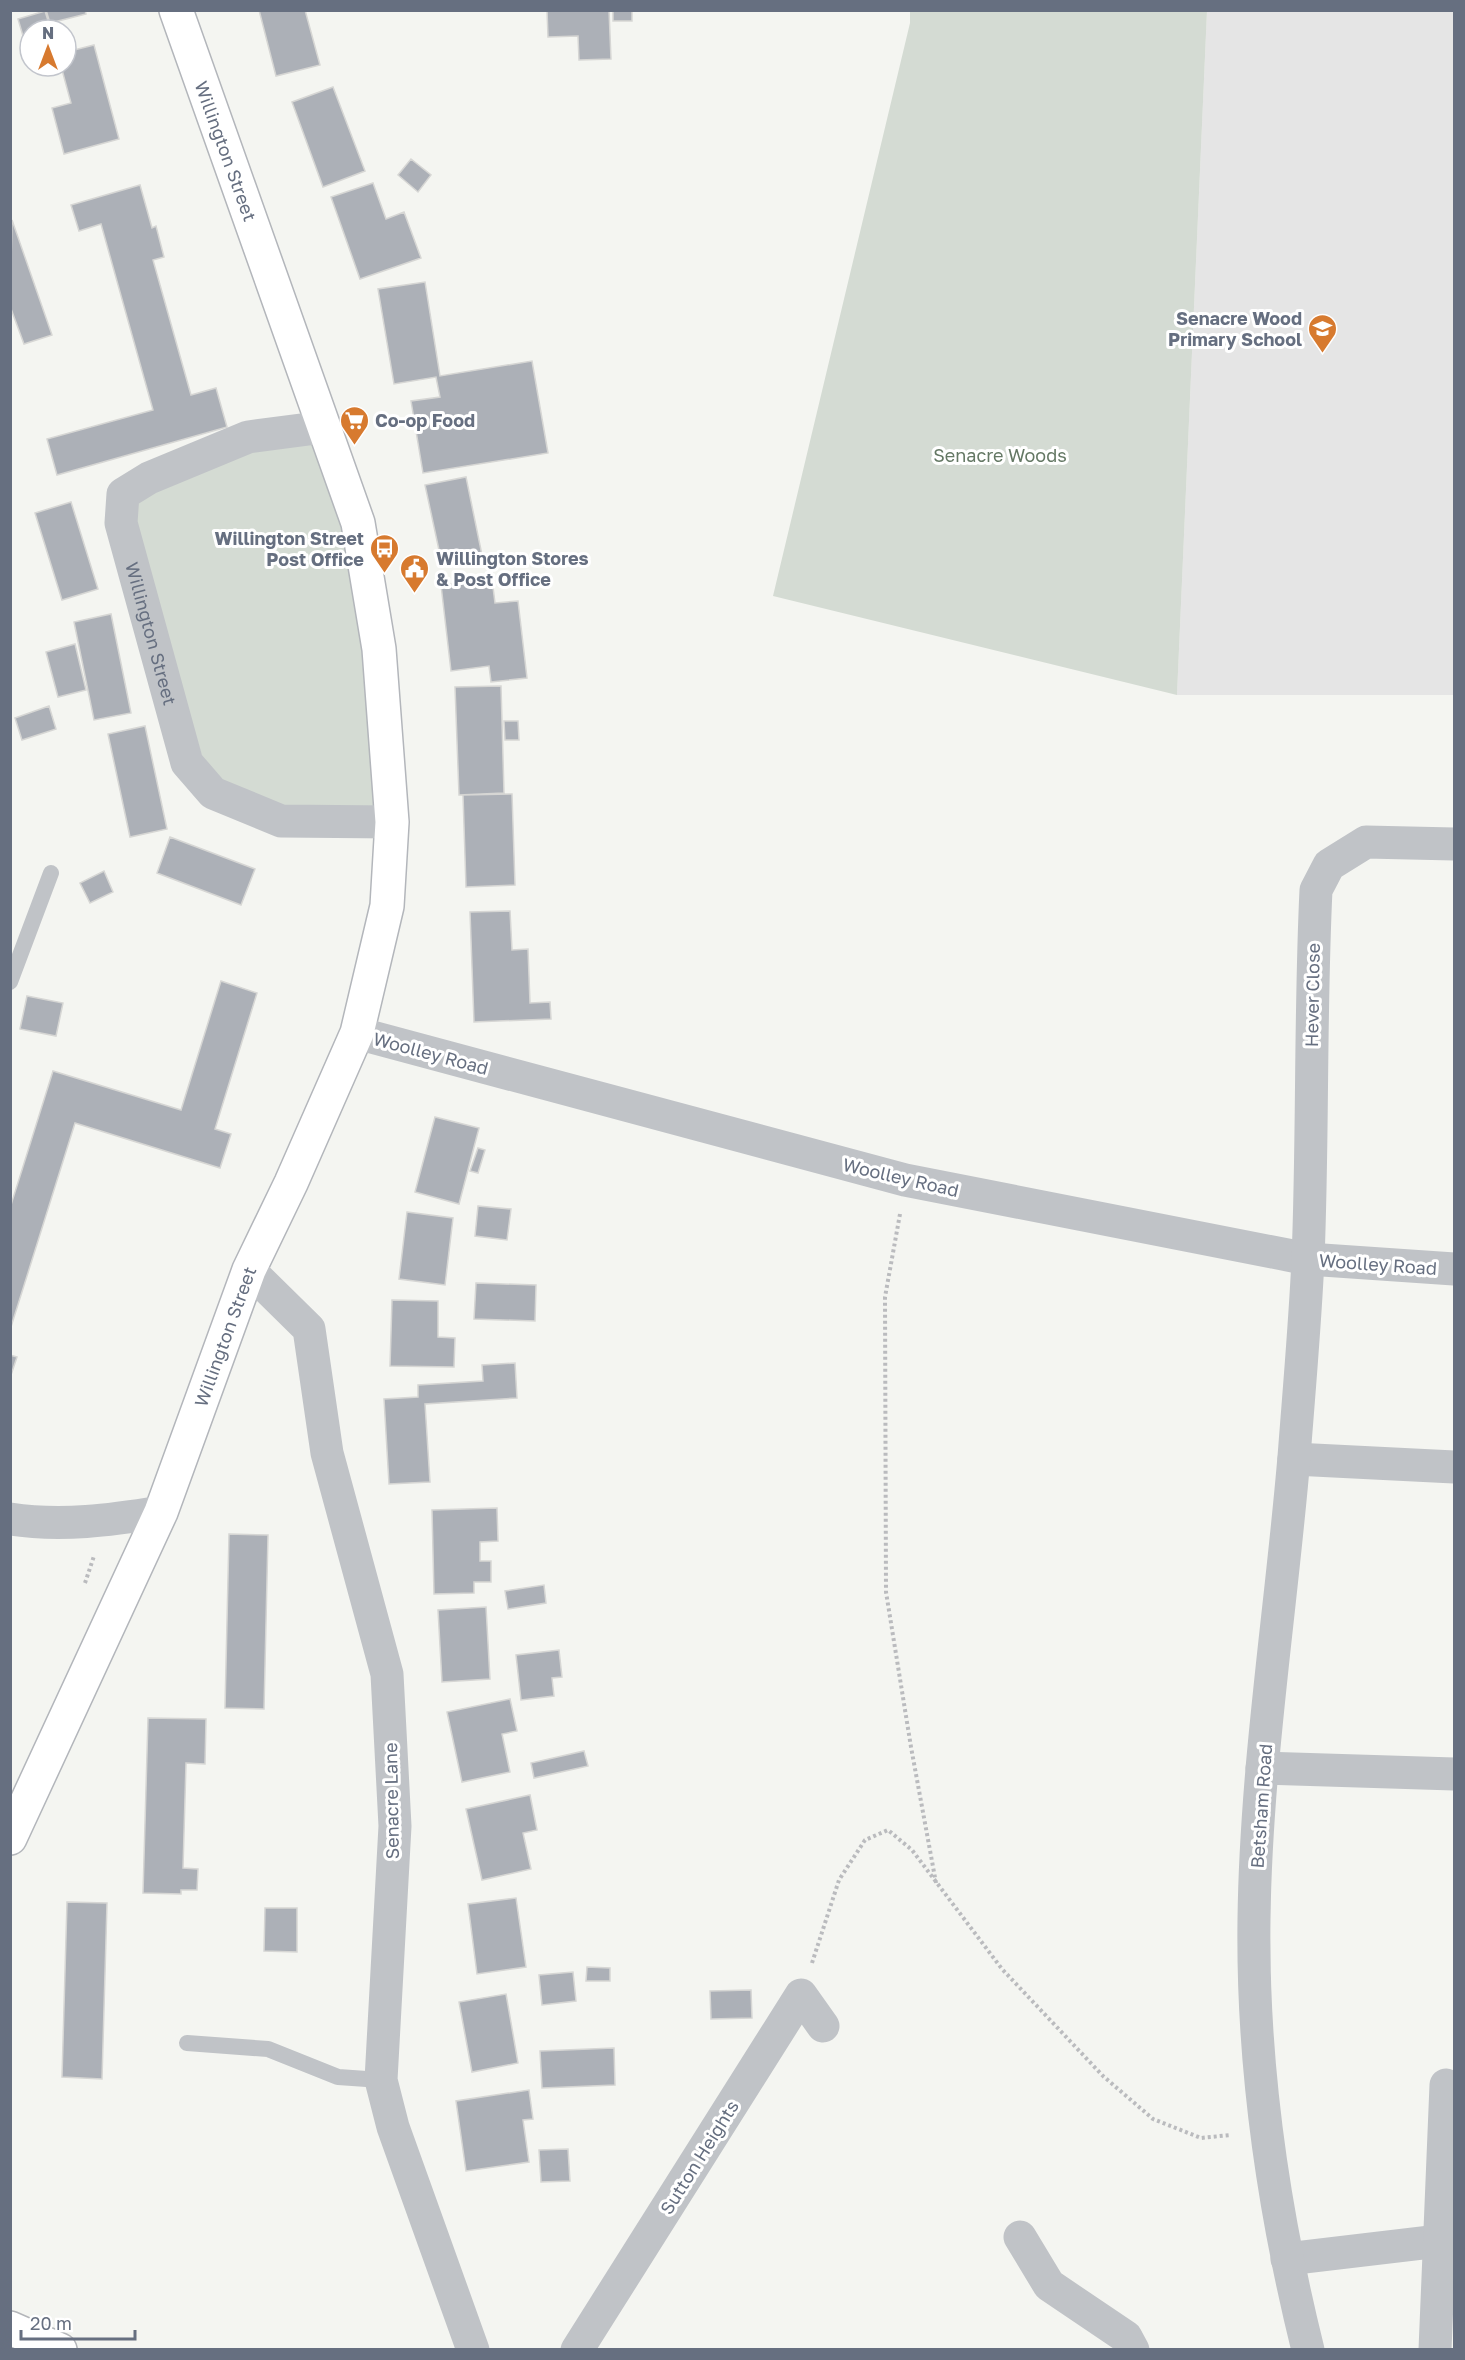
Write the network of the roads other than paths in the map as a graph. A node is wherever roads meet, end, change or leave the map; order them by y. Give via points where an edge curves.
1 (176, 10) edge
2 (324, 427) junction
3 (392, 822) junction
4 (1455, 844) edge
5 (51, 873) dead end
6 (10, 982) edge
7 (357, 1033) junction
8 (1308, 1259) junction
9 (1455, 1269) edge
10 (249, 1270) junction
11 (1294, 1459) junction
12 (1455, 1467) edge
13 (161, 1512) junction
14 (10, 1519) edge
15 (1263, 1768) junction
16 (1455, 1774) edge
17 (10, 1838) edge
18 (823, 2026) dead end
19 (187, 2043) dead end
20 (381, 2080) junction
21 (1446, 2085) dead end
22 (1020, 2237) dead end
23 (1439, 2241) junction
24 (1287, 2259) junction
25 (10, 2328) edge
26 (60, 2349) edge
27 (473, 2349) edge
28 (577, 2349) edge
29 (1133, 2349) edge
30 (1308, 2349) edge
31 (1435, 2349) edge

1 - 2 street, Willington Street
2 - 3 street, Willington Street via 358,523 369,583 379,649
2 - 3 street, Willington Street via 248,437 149,478 123,494 120,523 187,763 213,793 281,821
3 - 7 street, Willington Street via 387,906
4 - 8 street, Hever Close via 1366,842 1329,865 1316,890
5 - 6 lane
7 - 8 street, Woolley Road via 905,1180
7 - 10 street, Willington Street
8 - 9 street, Woolley Road
8 - 11 street, Betsham Road
10 - 13 street, Willington Street
10 - 20 street, Senacre Lane via 309,1329 327,1453 387,1674 395,1826
11 - 12 street
11 - 15 street, Betsham Road
13 - 14 street via 106,1521 40,1524
13 - 17 street, Willington Street
15 - 16 street
15 - 24 street, Betsham Road via 1254,1918 1256,2026 1267,2132
18 - 28 street, Sutton Heights via 801,1995
19 - 20 lane via 268,2049 338,2077
20 - 27 street, Senacre Lane via 408,2170
21 - 23 street
22 - 29 street via 1049,2285 1126,2337
23 - 24 street
23 - 31 street
24 - 30 street, Betsham Road
25 - 26 street

